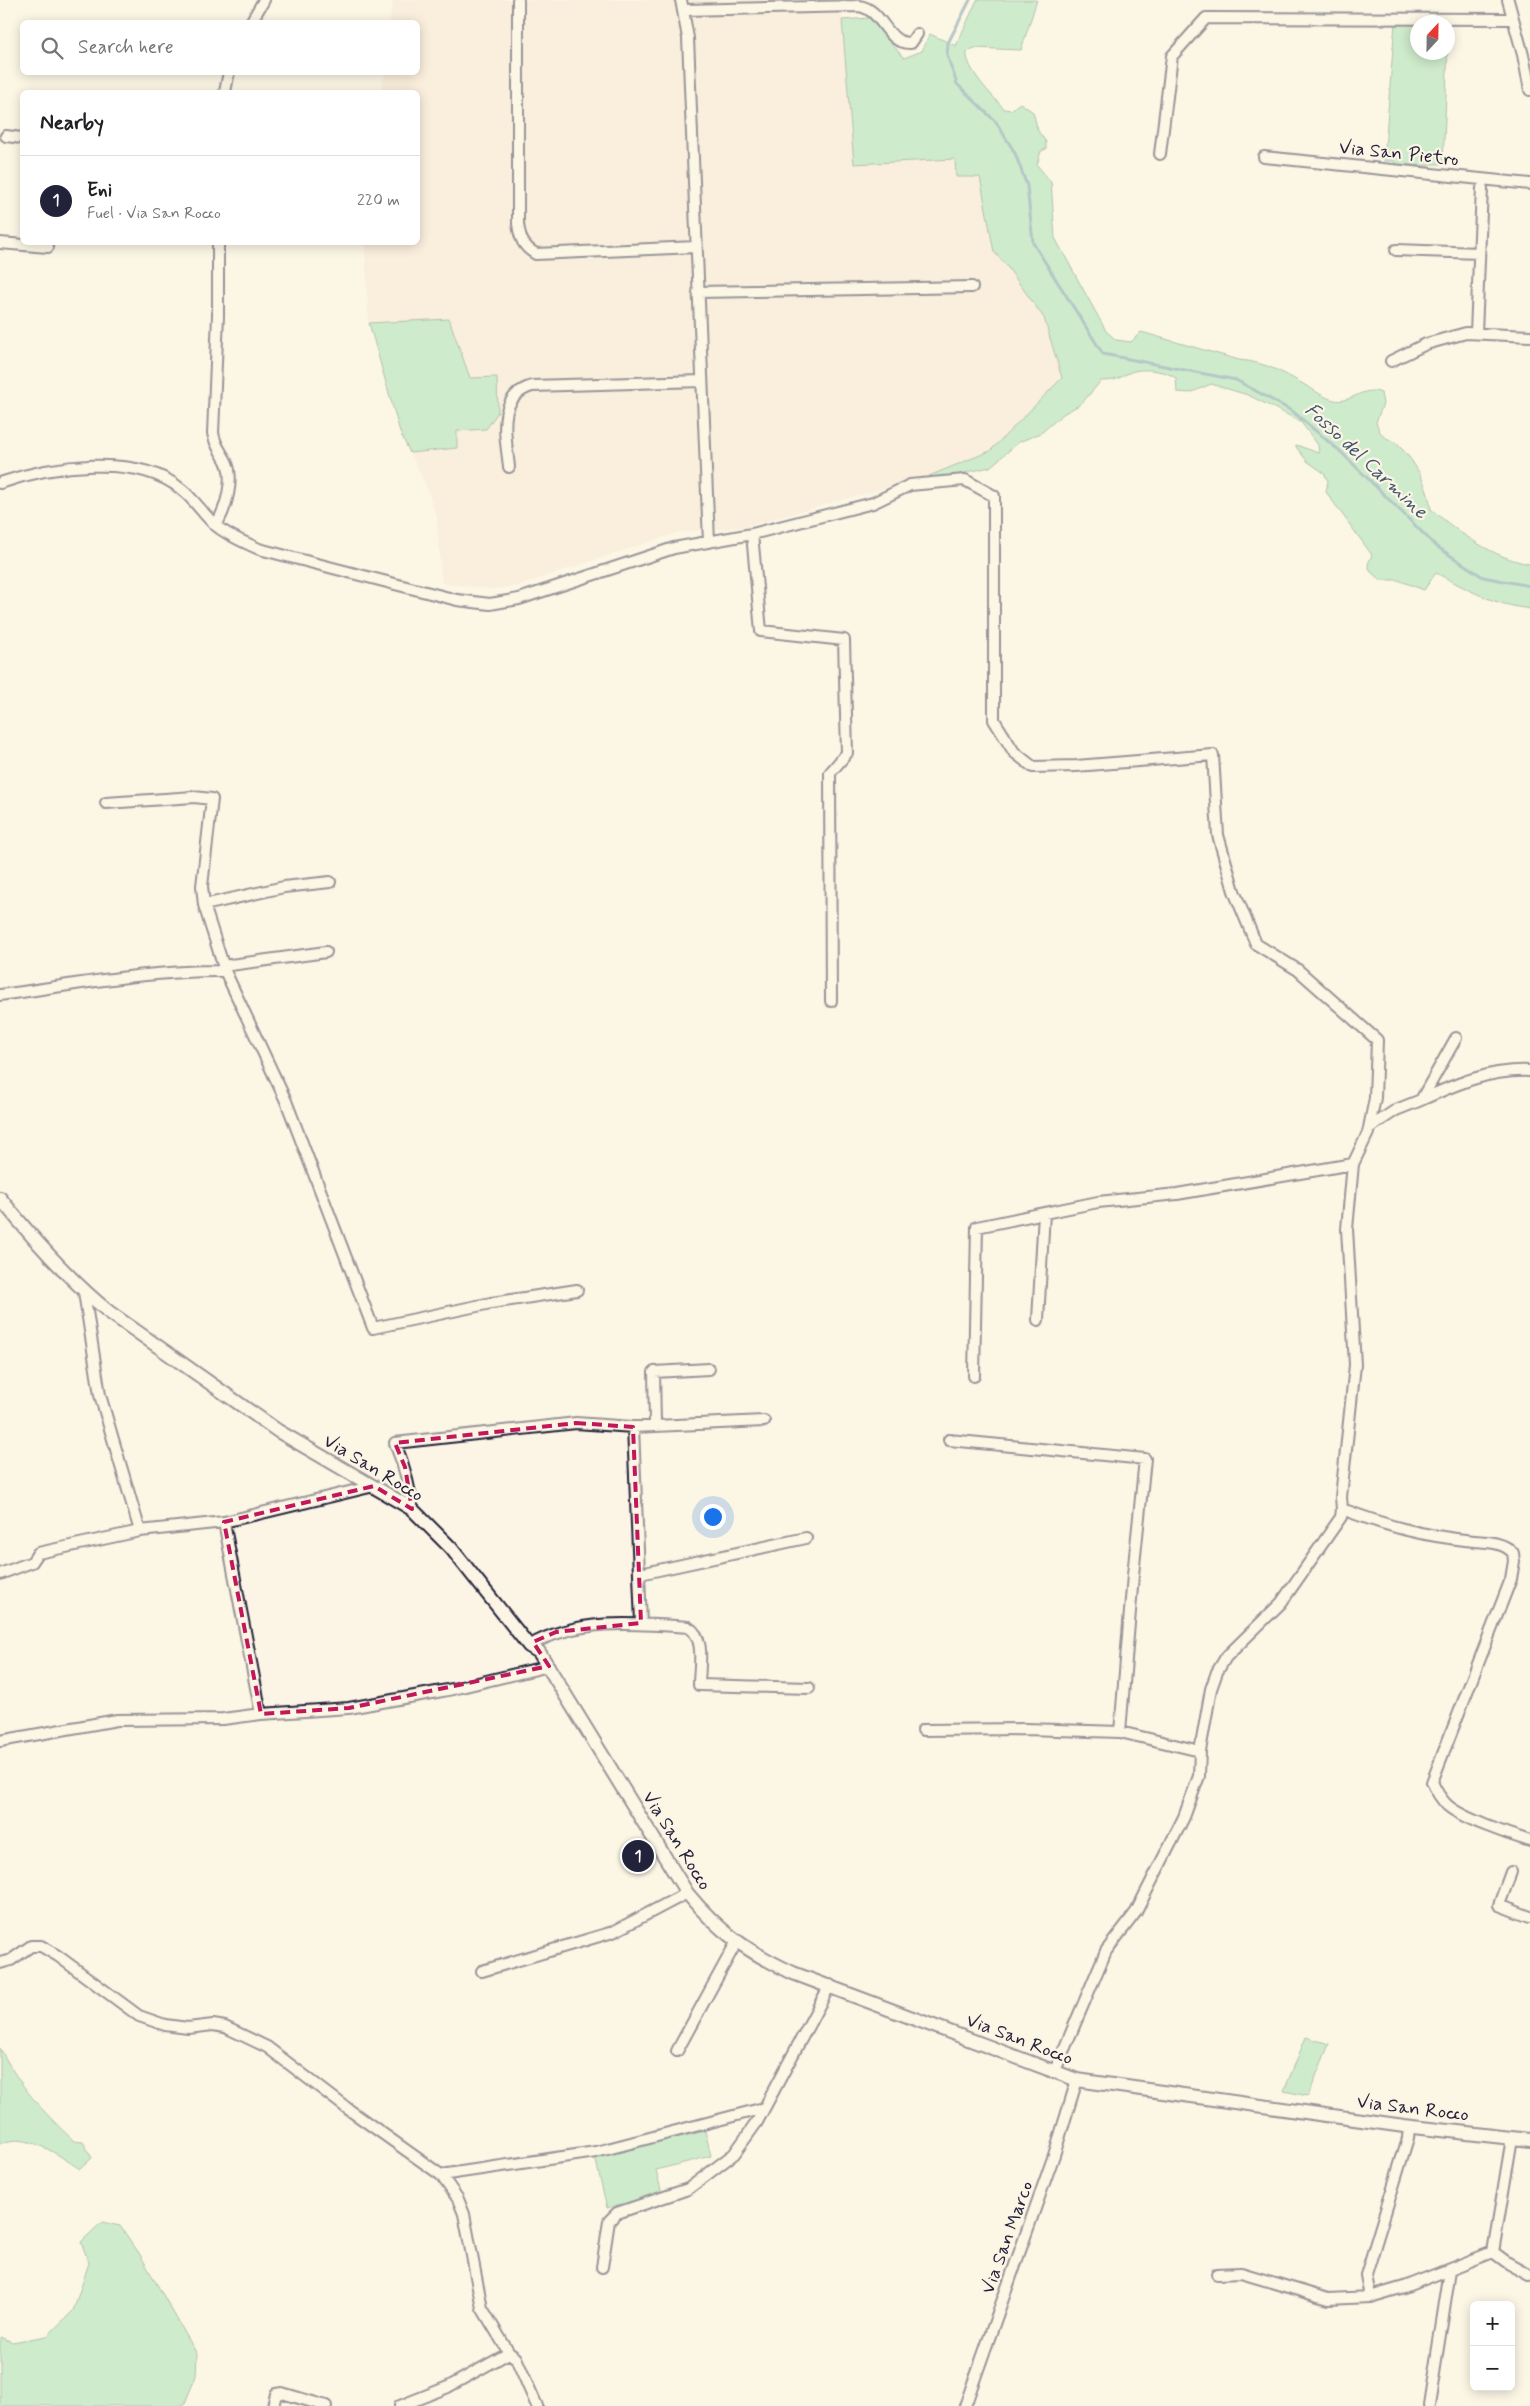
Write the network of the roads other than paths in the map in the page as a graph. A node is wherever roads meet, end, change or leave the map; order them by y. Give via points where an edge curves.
1 (264, 0) edge
2 (518, 0) edge
3 (1508, 0) edge
4 (682, 5) edge
5 (1512, 19) junction
6 (252, 20) edge
7 (917, 34) dead end
8 (228, 75) edge
9 (225, 90) edge
10 (1530, 90) edge
11 (6, 136) dead end
12 (20, 138) edge
13 (1160, 154) dead end
14 (1264, 157) dead end
15 (1530, 184) edge
16 (1482, 188) dead end
17 (0, 242) edge
18 (20, 244) edge
19 (29, 245) edge
20 (218, 245) edge
21 (696, 246) junction
22 (48, 247) dead end
23 (1396, 250) dead end
24 (1479, 253) junction
25 (972, 287) dead end
26 (698, 292) junction
27 (1476, 333) junction
28 (1530, 336) edge
29 (1391, 361) dead end
30 (702, 381) junction
31 (509, 467) dead end
32 (0, 483) edge
33 (216, 525) junction
34 (752, 534) junction
35 (709, 542) junction
36 (106, 803) dead end
37 (330, 882) dead end
38 (204, 905) junction
39 (326, 952) dead end
40 (224, 969) junction
41 (0, 995) edge
42 (831, 1001) dead end
43 (1456, 1038) dead end
44 (1530, 1071) edge
45 (1421, 1100) junction
46 (1369, 1128) junction
47 (1353, 1164) junction
48 (0, 1198) edge
49 (1044, 1213) junction
50 (577, 1290) dead end
51 (84, 1292) junction
52 (1038, 1320) dead end
53 (709, 1369) dead end
54 (974, 1376) dead end
55 (764, 1421) dead end
56 (655, 1424) junction
57 (633, 1427) junction
58 (949, 1440) dead end
59 (374, 1486) junction
60 (412, 1509) junction
61 (1342, 1509) junction
62 (224, 1522) junction
63 (140, 1530) junction
64 (806, 1538) dead end
65 (0, 1574) edge
66 (640, 1574) junction
67 (641, 1622) junction
68 (529, 1646) junction
69 (549, 1666) junction
70 (809, 1688) dead end
71 (260, 1714) junction
72 (924, 1730) dead end
73 (1120, 1732) junction
74 (0, 1741) edge
75 (1200, 1751) junction
76 (1530, 1842) edge
77 (1511, 1872) dead end
78 (687, 1893) junction
79 (1530, 1917) edge
80 (736, 1942) junction
81 (0, 1963) edge
82 (482, 1971) dead end
83 (830, 1985) junction
84 (677, 2050) dead end
85 (1054, 2073) junction
86 (1077, 2080) junction
87 (764, 2108) junction
88 (1409, 2126) junction
89 (1512, 2138) junction
90 (1530, 2140) edge
91 (440, 2176) junction
92 (1493, 2252) junction
93 (602, 2267) dead end
94 (1450, 2270) junction
95 (1217, 2274) dead end
96 (1530, 2275) edge
97 (1370, 2297) junction
98 (509, 2353) junction
99 (273, 2406) edge
100 (326, 2406) edge
101 (400, 2406) edge
102 (537, 2406) edge
103 (964, 2406) edge
104 (1429, 2406) edge

1 - 6 street
2 - 21 street via 518,224 526,249 536,254
3 - 5 street
4 - 7 street via 859,6 872,10 903,43 911,42
4 - 21 street via 688,38
5 - 10 street
5 - 13 street via 1206,18 1172,56
8 - 9 street
11 - 12 street
14 - 15 street, Via San Pietro
16 - 24 street
17 - 18 street
19 - 22 street
20 - 33 street via 213,433 215,446 227,463 228,486 225,507
21 - 26 street
23 - 24 street
24 - 27 street
25 - 26 street
26 - 30 street
27 - 28 street
27 - 29 street via 1426,344
30 - 31 street via 532,386 522,389 513,396 505,420
30 - 35 street
32 - 33 street via 46,470 92,466 148,472 164,477 181,489
33 - 35 street via 259,549 456,600 490,604 519,599 674,548
34 - 35 street
34 - 42 street via 761,631 844,640 847,753 830,773
34 - 46 street via 872,503 910,485 966,480 994,496 994,720 1014,752 1033,767 1213,755 1220,844 1234,891 1256,944 1298,970 1376,1040 1375,1098
36 - 38 street via 194,797 212,799 202,886
37 - 38 street via 284,887
38 - 40 street
39 - 40 street
40 - 41 street
40 - 50 street via 286,1101 373,1328 491,1302
43 - 45 street
44 - 45 street via 1495,1073 1462,1081
45 - 46 street via 1396,1110
46 - 47 street
47 - 49 street
47 - 61 street via 1347,1229 1355,1364
48 - 51 street, Via San Rocco
49 - 52 street
49 - 54 street via 977,1227
51 - 59 street, Via San Rocco via 278,1431
51 - 63 street via 100,1395
53 - 56 street via 654,1372
55 - 56 street
56 - 57 street
57 - 60 street via 576,1423 395,1443 407,1474
57 - 66 street
58 - 73 street via 1146,1459
59 - 60 street, Via San Rocco
59 - 62 street
60 - 68 street, Via San Rocco via 451,1548
61 - 75 street via 1341,1517 1281,1603 1226,1658 1211,1689
61 - 76 street via 1408,1532 1489,1542 1503,1545 1513,1553 1511,1578 1432,1782 1448,1806
62 - 63 street
62 - 71 street
63 - 65 street via 38,1554 32,1562
64 - 66 street
66 - 67 street
67 - 68 street via 556,1632
67 - 70 street via 694,1630 699,1648 698,1685
68 - 69 street, Via San Rocco via 540,1652
69 - 71 street via 453,1689 349,1708
69 - 78 street, Via San Rocco
71 - 74 street via 223,1719 117,1720
72 - 73 street
73 - 75 street
75 - 85 street via 1199,1776 1184,1817 1136,1912 1106,1951
77 - 79 street via 1499,1905
78 - 80 street, Via San Rocco via 717,1927
78 - 82 street via 612,1932
80 - 83 street, Via San Rocco via 762,1959
80 - 84 street
81 - 91 street via 11,1960 31,1946 41,1946 139,2016 165,2025 188,2028 225,2027 267,2047
83 - 85 street, Via San Rocco
83 - 87 street
85 - 86 street, Via San Rocco
86 - 88 street, Via San Rocco
86 - 103 street, Via San Marco via 1054,2155
87 - 91 street via 596,2152
87 - 93 street via 758,2122 734,2154 705,2177 688,2188 617,2213 609,2221
88 - 89 street, Via San Rocco
88 - 97 street via 1366,2275
89 - 90 street, Via San Rocco
89 - 92 street
91 - 98 street via 458,2199 464,2214 482,2308
92 - 94 street
92 - 96 street
94 - 97 street
94 - 104 street
95 - 97 street via 1241,2273 1328,2299
98 - 101 street via 448,2387
98 - 102 street via 516,2358
99 - 100 street via 276,2394 282,2393

